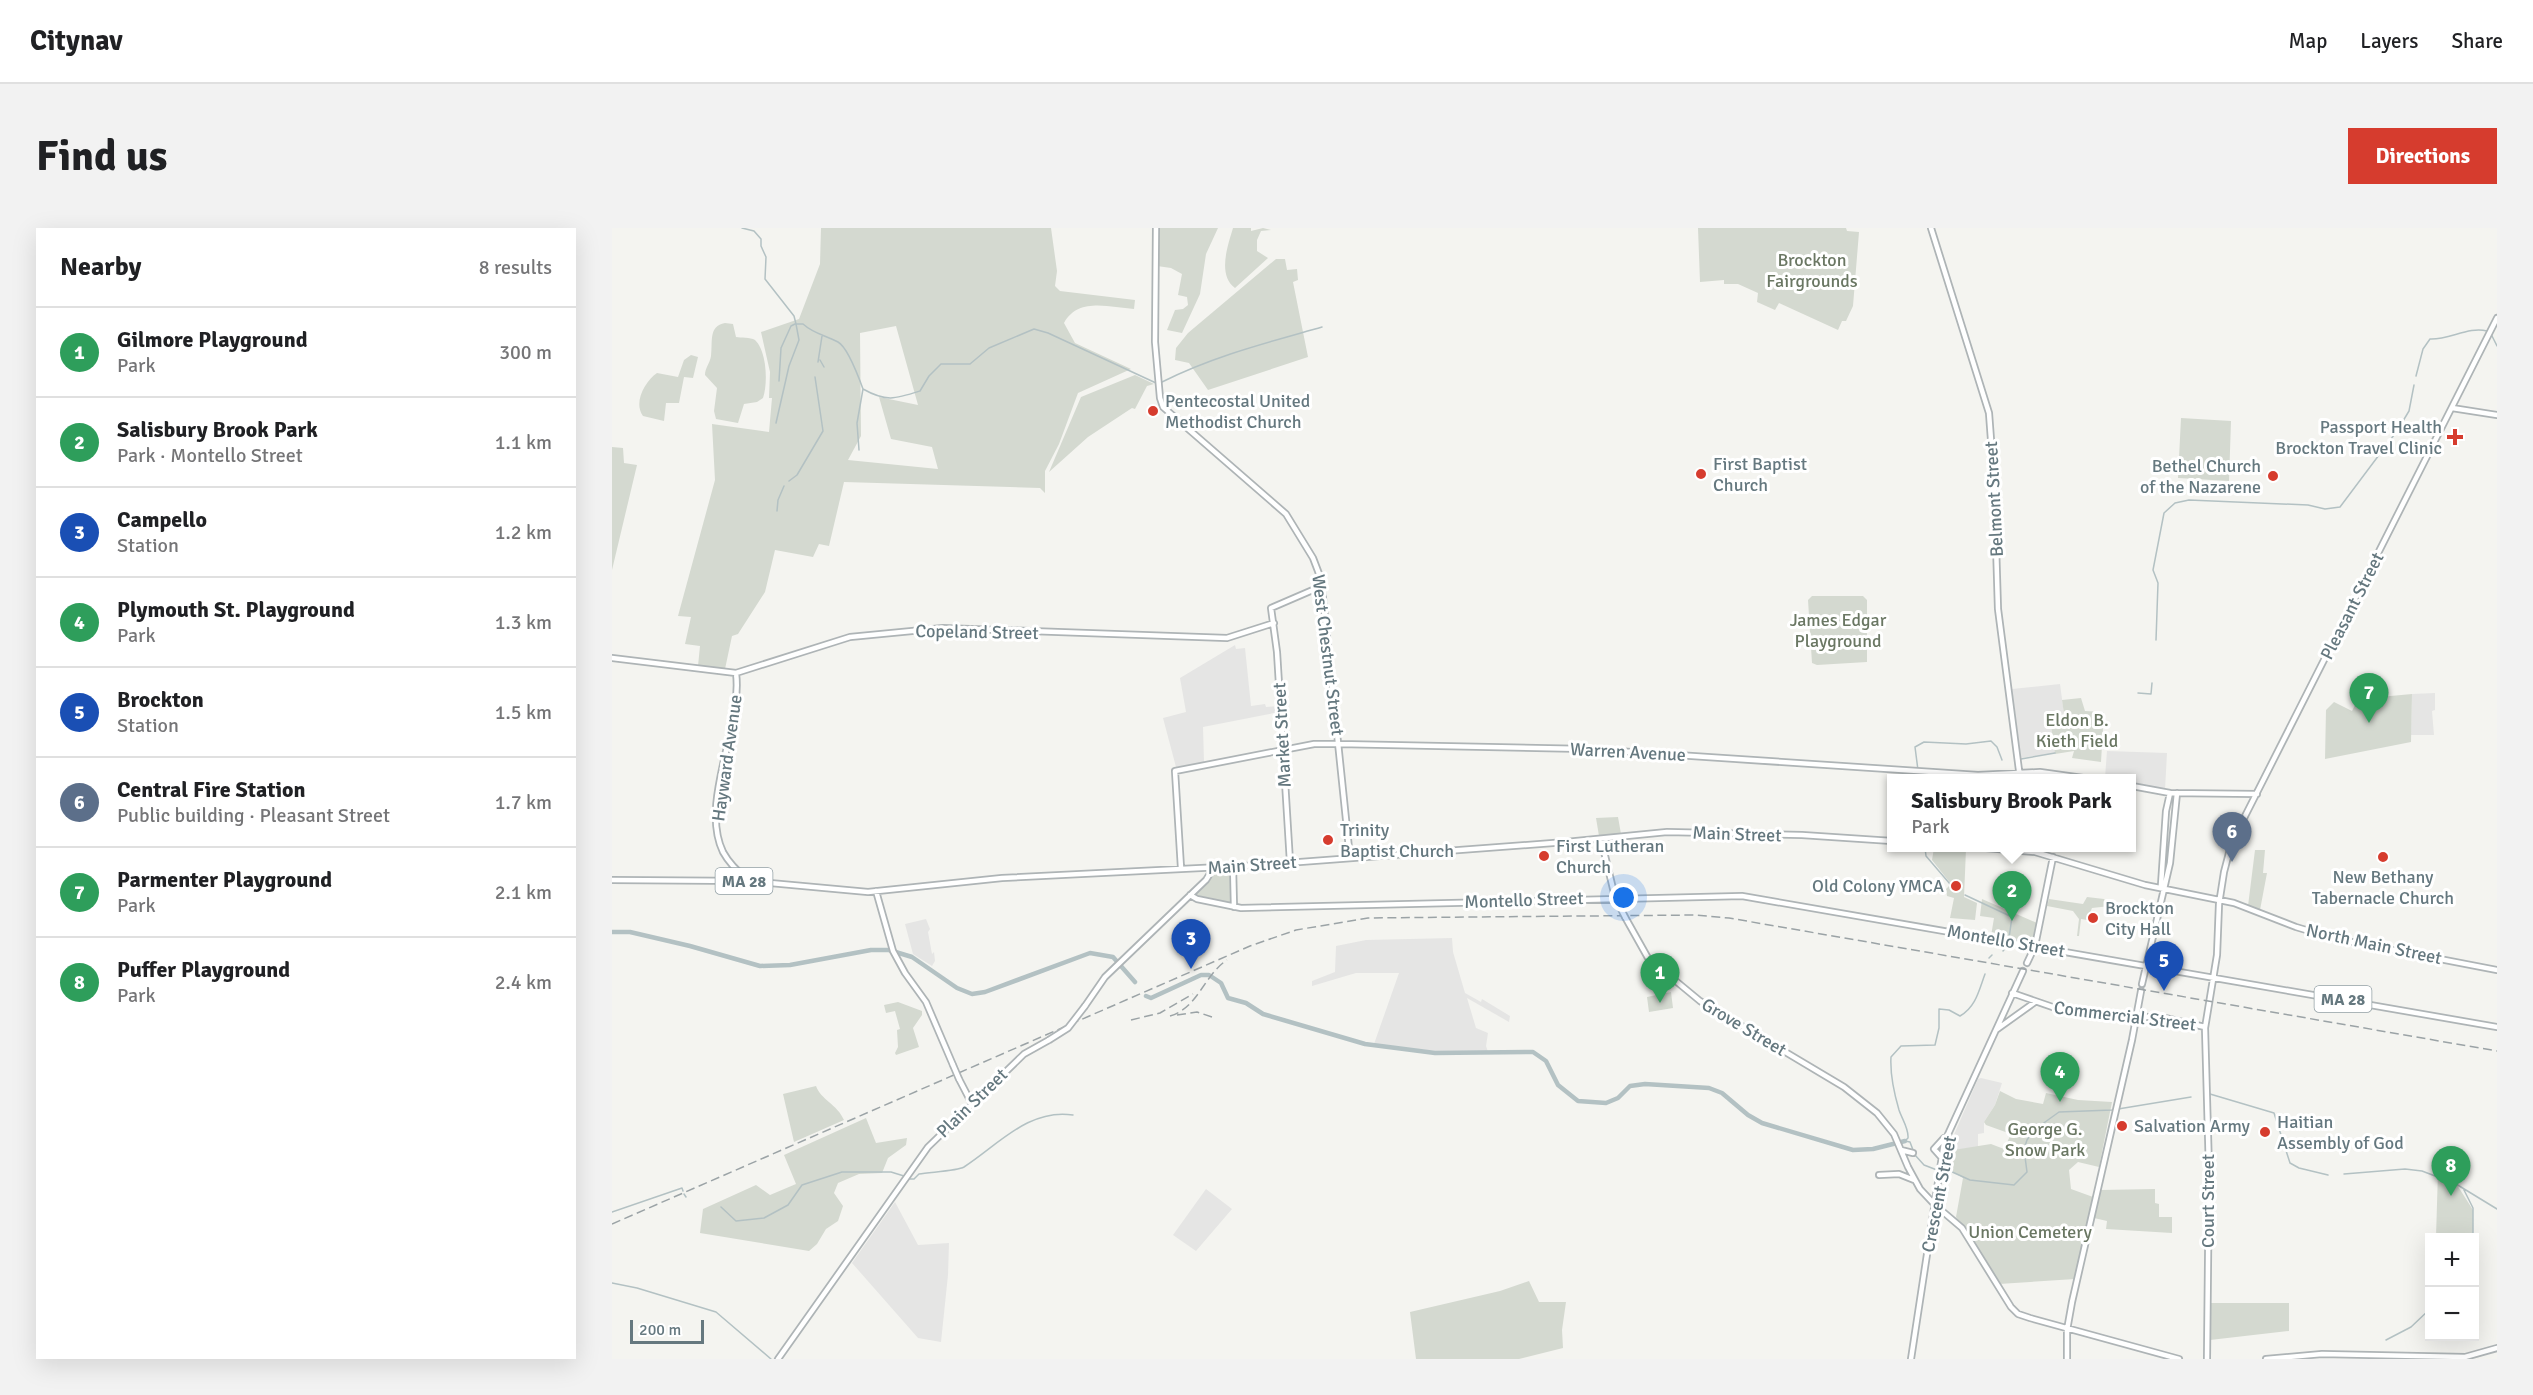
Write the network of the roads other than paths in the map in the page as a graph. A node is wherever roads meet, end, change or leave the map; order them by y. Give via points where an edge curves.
1 (1156, 228) edge
2 (1931, 228) edge
3 (2497, 318) edge
4 (2452, 408) junction
5 (2497, 415) edge
6 (1322, 586) junction
7 (1274, 623) junction
8 (612, 658) edge
9 (736, 673) junction
10 (1339, 744) junction
11 (1283, 750) junction
12 (1964, 774) edge
13 (2020, 774) edge
14 (2030, 774) edge
15 (2054, 774) edge
16 (2136, 787) edge
17 (2170, 793) junction
18 (2176, 793) junction
19 (2257, 794) junction
20 (2167, 808) junction
21 (2174, 810) junction
22 (1601, 839) junction
23 (1887, 841) edge
24 (2038, 852) edge
25 (1350, 858) junction
26 (2053, 858) junction
27 (1290, 862) junction
28 (1233, 866) junction
29 (2166, 866) junction
30 (1214, 867) junction
31 (1181, 868) junction
32 (1206, 868) junction
33 (740, 873) junction
34 (612, 880) edge
35 (741, 880) junction
36 (748, 881) junction
37 (1202, 883) junction
38 (2163, 889) junction
39 (876, 891) junction
40 (1190, 895) junction
41 (1615, 897) junction
42 (2220, 899) junction
43 (1234, 907) junction
44 (2035, 946) junction
45 (2027, 963) dead end
46 (2146, 966) junction
47 (2497, 970) edge
48 (2023, 971) dead end
49 (2213, 978) junction
50 (2142, 984) dead end
51 (2141, 991) dead end
52 (2012, 993) junction
53 (2035, 1002) junction
54 (2135, 1016) junction
55 (2205, 1027) junction
56 (2497, 1027) edge
57 (1995, 1031) junction
58 (972, 1104) junction
59 (1947, 1134) junction
60 (1899, 1145) junction
61 (1913, 1153) dead end
62 (1942, 1158) junction
63 (1879, 1175) dead end
64 (1914, 1181) junction
65 (1935, 1205) junction
66 (2067, 1328) junction
67 (2497, 1348) edge
68 (778, 1359) edge
69 (1911, 1359) edge
70 (2067, 1359) edge
71 (2179, 1359) edge
72 (2207, 1359) edge
73 (2266, 1359) edge

1 - 6 main road, West Chestnut Street via 1154,328 1161,403 1289,518 1316,564
2 - 13 main road, Belmont Street via 1989,413 1998,609
3 - 4 main road, Pleasant Street
4 - 5 main road
4 - 19 main road, Pleasant Street
6 - 7 main road, Market Street via 1271,608
6 - 10 main road, West Chestnut Street
7 - 9 main road, Copeland Street via 1227,638 943,628 850,637
7 - 11 main road, Market Street
8 - 9 main road, Copeland Street
9 - 33 main road, Hayward Avenue via 737,694 719,788 717,824 724,853
10 - 11 main road, Warren Avenue
10 - 12 main road, Warren Avenue via 1547,747
10 - 25 main road, West Chestnut Street
11 - 27 main road, Market Street
11 - 31 main road, Warren Avenue via 1175,771
14 - 15 main road, Warren Avenue
16 - 17 main road
17 - 18 main road
17 - 20 main road
18 - 19 main road
18 - 21 main road
19 - 42 main road, Pleasant Street via 2230,849
20 - 21 main road
20 - 29 main road
21 - 29 main road
22 - 23 main road, Main Street via 1667,832
22 - 25 main road, Main Street
22 - 41 main road, Grove Street
24 - 26 main road
25 - 27 main road, Main Street
26 - 38 main road
26 - 44 main road
27 - 28 main road, Main Street
28 - 30 main road, Main Street
28 - 43 main road
29 - 38 main road
30 - 32 main road, Main Street / MA 28
30 - 37 main road, Plain Street
31 - 32 main road, Main Street / MA 28
31 - 39 main road, Main Street / MA 28 via 1002,878
32 - 37 main road
33 - 35 main road, Hayward Avenue
33 - 36 main road, Hayward Avenue
34 - 35 main road, Main Street / MA 28
35 - 36 main road, Main Street / MA 28
36 - 39 main road, Main Street / MA 28
37 - 40 main road, Plain Street
38 - 42 main road
38 - 46 main road
39 - 58 main road, bridge via 896,958 926,1002
40 - 43 main road, Montello Street / MA 28
40 - 58 main road, Plain Street, bridge via 1100,982 1068,1028 1028,1051
41 - 43 main road, Montello Street / MA 28
41 - 44 main road, Montello Street / MA 28 via 1742,896
41 - 60 main road, Grove Street via 1645,955 1663,972 1700,1001 1850,1091 1880,1117
42 - 47 main road, North Main Street via 2336,939
42 - 49 main road, Court Street
44 - 45 main road
44 - 46 main road, Montello Street / MA 28
46 - 49 main road, Montello Street / MA 28
46 - 50 main road
48 - 52 main road, Crescent Street
49 - 55 main road, Court Street
49 - 56 main road, MA 28
51 - 54 main road
52 - 53 main road, Commercial Street
52 - 57 main road, Crescent Street
53 - 54 main road, Commercial Street via 2067,1012
53 - 57 main road
54 - 55 main road, Commercial Street
54 - 66 main road
55 - 72 main road, Court Street via 2209,1161
57 - 59 main road, Crescent Street
58 - 68 main road, Plain Street via 925,1150
59 - 62 main road, Crescent Street
59 - 62 main road via 1934,1149
60 - 61 main road
60 - 64 main road, Grove Street
62 - 65 main road, Crescent Street
63 - 64 main road via 1899,1174
64 - 65 main road, Grove Street
65 - 66 main road, Grove Street via 1962,1227 2014,1311
65 - 69 main road, Crescent Street
66 - 70 main road
66 - 71 main road, Grove Street
67 - 73 main road via 2465,1357 2331,1353

